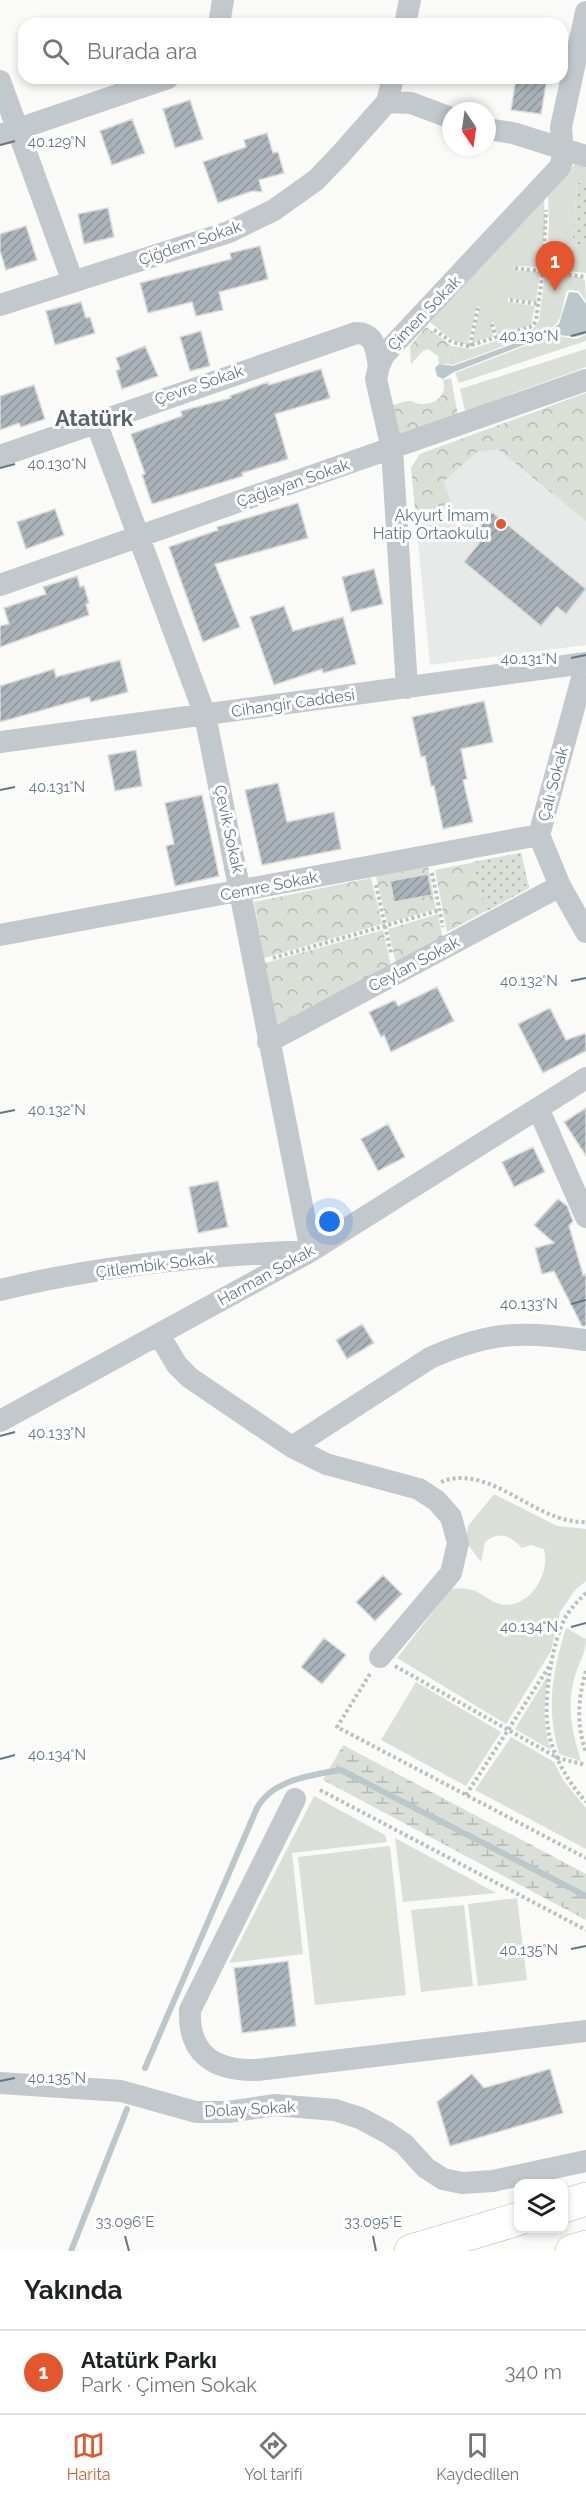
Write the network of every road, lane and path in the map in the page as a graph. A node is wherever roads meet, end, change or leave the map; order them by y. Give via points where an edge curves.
1 (223, 0) edge
2 (410, 0) edge
3 (586, 12) edge
4 (220, 18) edge
5 (406, 18) edge
6 (0, 81) edge
7 (150, 84) edge
8 (392, 84) edge
9 (387, 102) junction
10 (442, 115) edge
11 (496, 130) edge
12 (9, 132) edge
13 (563, 148) junction
14 (586, 156) edge
15 (545, 186) junction
16 (515, 268) dead end
17 (543, 270) junction
18 (586, 277) edge
19 (73, 282) junction
20 (510, 300) dead end
21 (538, 304) junction
22 (0, 305) edge
23 (478, 308) dead end
24 (420, 318) junction
25 (492, 324) dead end
26 (496, 338) junction
27 (470, 346) junction
28 (379, 366) junction
29 (586, 380) edge
30 (96, 422) junction
31 (392, 449) junction
32 (0, 456) edge
33 (138, 536) junction
34 (0, 585) edge
35 (586, 663) edge
36 (407, 688) junction
37 (206, 715) junction
38 (0, 742) edge
39 (539, 835) junction
40 (431, 863) dead end
41 (374, 875) dead end
42 (560, 886) junction
43 (241, 891) junction
44 (440, 910) junction
45 (385, 926) junction
46 (443, 930) dead end
47 (586, 932) edge
48 (0, 935) edge
49 (392, 956) dead end
50 (261, 961) dead end
51 (268, 1042) junction
52 (586, 1078) edge
53 (538, 1108) junction
54 (586, 1217) edge
55 (311, 1251) junction
56 (0, 1290) edge
57 (159, 1335) junction
58 (586, 1340) edge
59 (0, 1421) edge
60 (292, 1447) junction
61 (429, 1495) junction
62 (586, 1522) edge
63 (586, 1593) edge
64 (380, 1657) junction
65 (552, 1661) junction
66 (586, 1671) edge
67 (508, 1730) junction
68 (586, 1752) edge
69 (558, 1758) junction
70 (586, 1766) edge
71 (320, 1790) dead end
72 (466, 1795) junction
73 (295, 1799) dead end
74 (586, 1802) edge
75 (586, 1858) edge
76 (586, 1930) edge
77 (586, 2031) edge
78 (0, 2083) edge
79 (586, 2161) edge
80 (586, 2199) edge
81 (568, 2205) edge
82 (514, 2220) edge
83 (586, 2247) edge
84 (411, 2251) edge
85 (572, 2251) edge

1 - 4 street
2 - 5 street
3 - 13 street, Çimen Sokak via 561,127
6 - 12 street
7 - 12 street
8 - 9 street, Çiğdem Sokak
9 - 10 street via 411,104
9 - 19 street, Çiğdem Sokak via 316,180 274,210 229,232
11 - 13 street
12 - 19 street
13 - 14 street
13 - 15 street, Çimen Sokak via 560,167
15 - 17 path
15 - 24 street, Çimen Sokak
16 - 17 path
17 - 18 path
17 - 21 path
19 - 22 street, Çiğdem Sokak
20 - 21 path
21 - 26 path via 532,326
23 - 27 path
24 - 27 path via 452,342
24 - 28 street, Çimen Sokak via 384,355
25 - 26 path
26 - 27 path
28 - 30 street, Çevre Sokak via 375,344 364,333 356,333
28 - 31 street, Çimen Sokak via 376,379
29 - 31 street, Çağlayan Sokak
30 - 32 street, Çevre Sokak
30 - 33 street, Çevik Sokak
31 - 33 street, Çağlayan Sokak
31 - 36 street, Çimen Sokak
33 - 34 street, Çağlayan Sokak
33 - 37 street, Çevik Sokak
35 - 36 street, Cihangir Caddesi
35 - 39 street, Çalı Sokak
36 - 37 street, Cihangir Caddesi
37 - 38 street, Cihangir Caddesi
37 - 43 street, Çevik Sokak
39 - 42 street, Çalı Sokak
39 - 43 street, Cemre Sokak
40 - 44 path
41 - 45 path
42 - 47 street, Çalı Sokak
42 - 51 street, Ceylan Sokak
43 - 48 street, Cemre Sokak
43 - 51 street, Çevik Sokak
44 - 45 path
44 - 46 path
45 - 49 path
45 - 50 path
51 - 55 street, Çevik Sokak
52 - 53 street, Harman Sokak
53 - 54 street
53 - 55 street, Harman Sokak
55 - 56 street, Çitlembik Sokak via 139,1266 63,1276
55 - 57 street, Harman Sokak
57 - 59 street, Harman Sokak
57 - 60 street via 190,1378
58 - 60 street via 519,1333 447,1350
60 - 61 street via 326,1464 408,1485
61 - 62 path via 440,1482 452,1477 473,1479 555,1517
61 - 64 street via 455,1525 455,1563 451,1573
63 - 65 path via 566,1617
64 - 67 path
64 - 72 path via 336,1727
65 - 67 path
65 - 69 path via 547,1717
66 - 68 path via 579,1706
67 - 69 path
67 - 72 path
69 - 70 path
69 - 74 path
71 - 76 path
72 - 75 path
73 - 77 street via 190,2010 193,2039 202,2054 219,2066 257,2070
78 - 79 street, Dolay Sokak via 121,2091 196,2112 275,2105 336,2110 388,2133 426,2168 443,2179 462,2183 493,2181
80 - 81 highway
82 - 84 highway
83 - 85 highway

